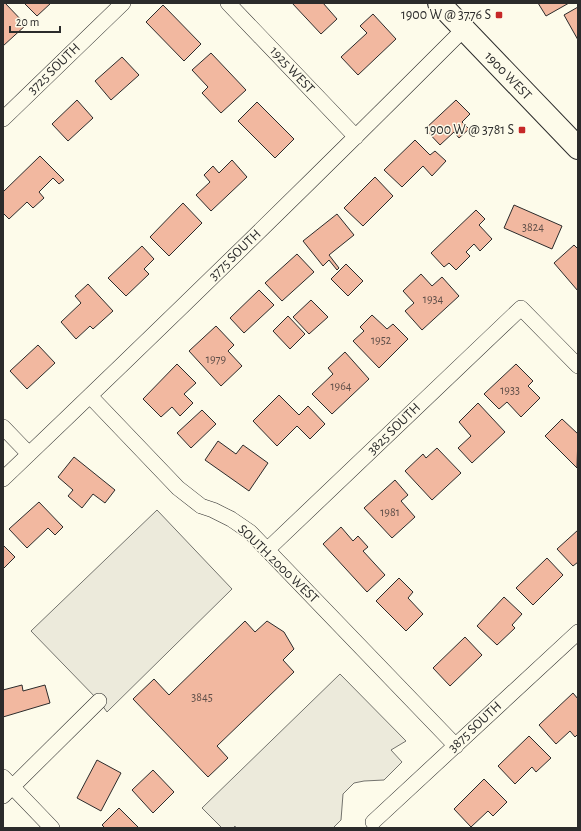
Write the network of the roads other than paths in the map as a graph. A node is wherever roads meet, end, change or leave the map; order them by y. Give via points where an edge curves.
1 (123, 3) edge
2 (228, 3) edge
3 (439, 3) edge
4 (464, 29) junction
5 (3, 119) edge
6 (356, 137) junction
7 (578, 148) edge
8 (578, 366) edge
9 (90, 396) junction
10 (3, 427) edge
11 (29, 454) junction
12 (3, 479) edge
13 (267, 550) junction
14 (578, 632) edge
15 (99, 702) dead end
16 (456, 746) junction
17 (6, 787) edge
18 (373, 822) dead end
19 (52, 828) edge

1 - 5 street, 3725 SOUTH
2 - 6 street, 1925 WEST
3 - 4 main road, 1900 WEST
4 - 6 street, 3775 SOUTH
4 - 7 main road, 1900 WEST
6 - 9 street, 3775 SOUTH
8 - 13 street, 3825 SOUTH via 521,308
9 - 11 street, 3775 SOUTH
9 - 13 street, SOUTH 2000 WEST via 178,488 201,506 231,519 250,532
10 - 11 street
11 - 12 street, 3775 SOUTH
13 - 16 street, SOUTH 2000 WEST
14 - 16 street, 3875 SOUTH
15 - 17 street
16 - 18 street, 3875 SOUTH
17 - 19 street

